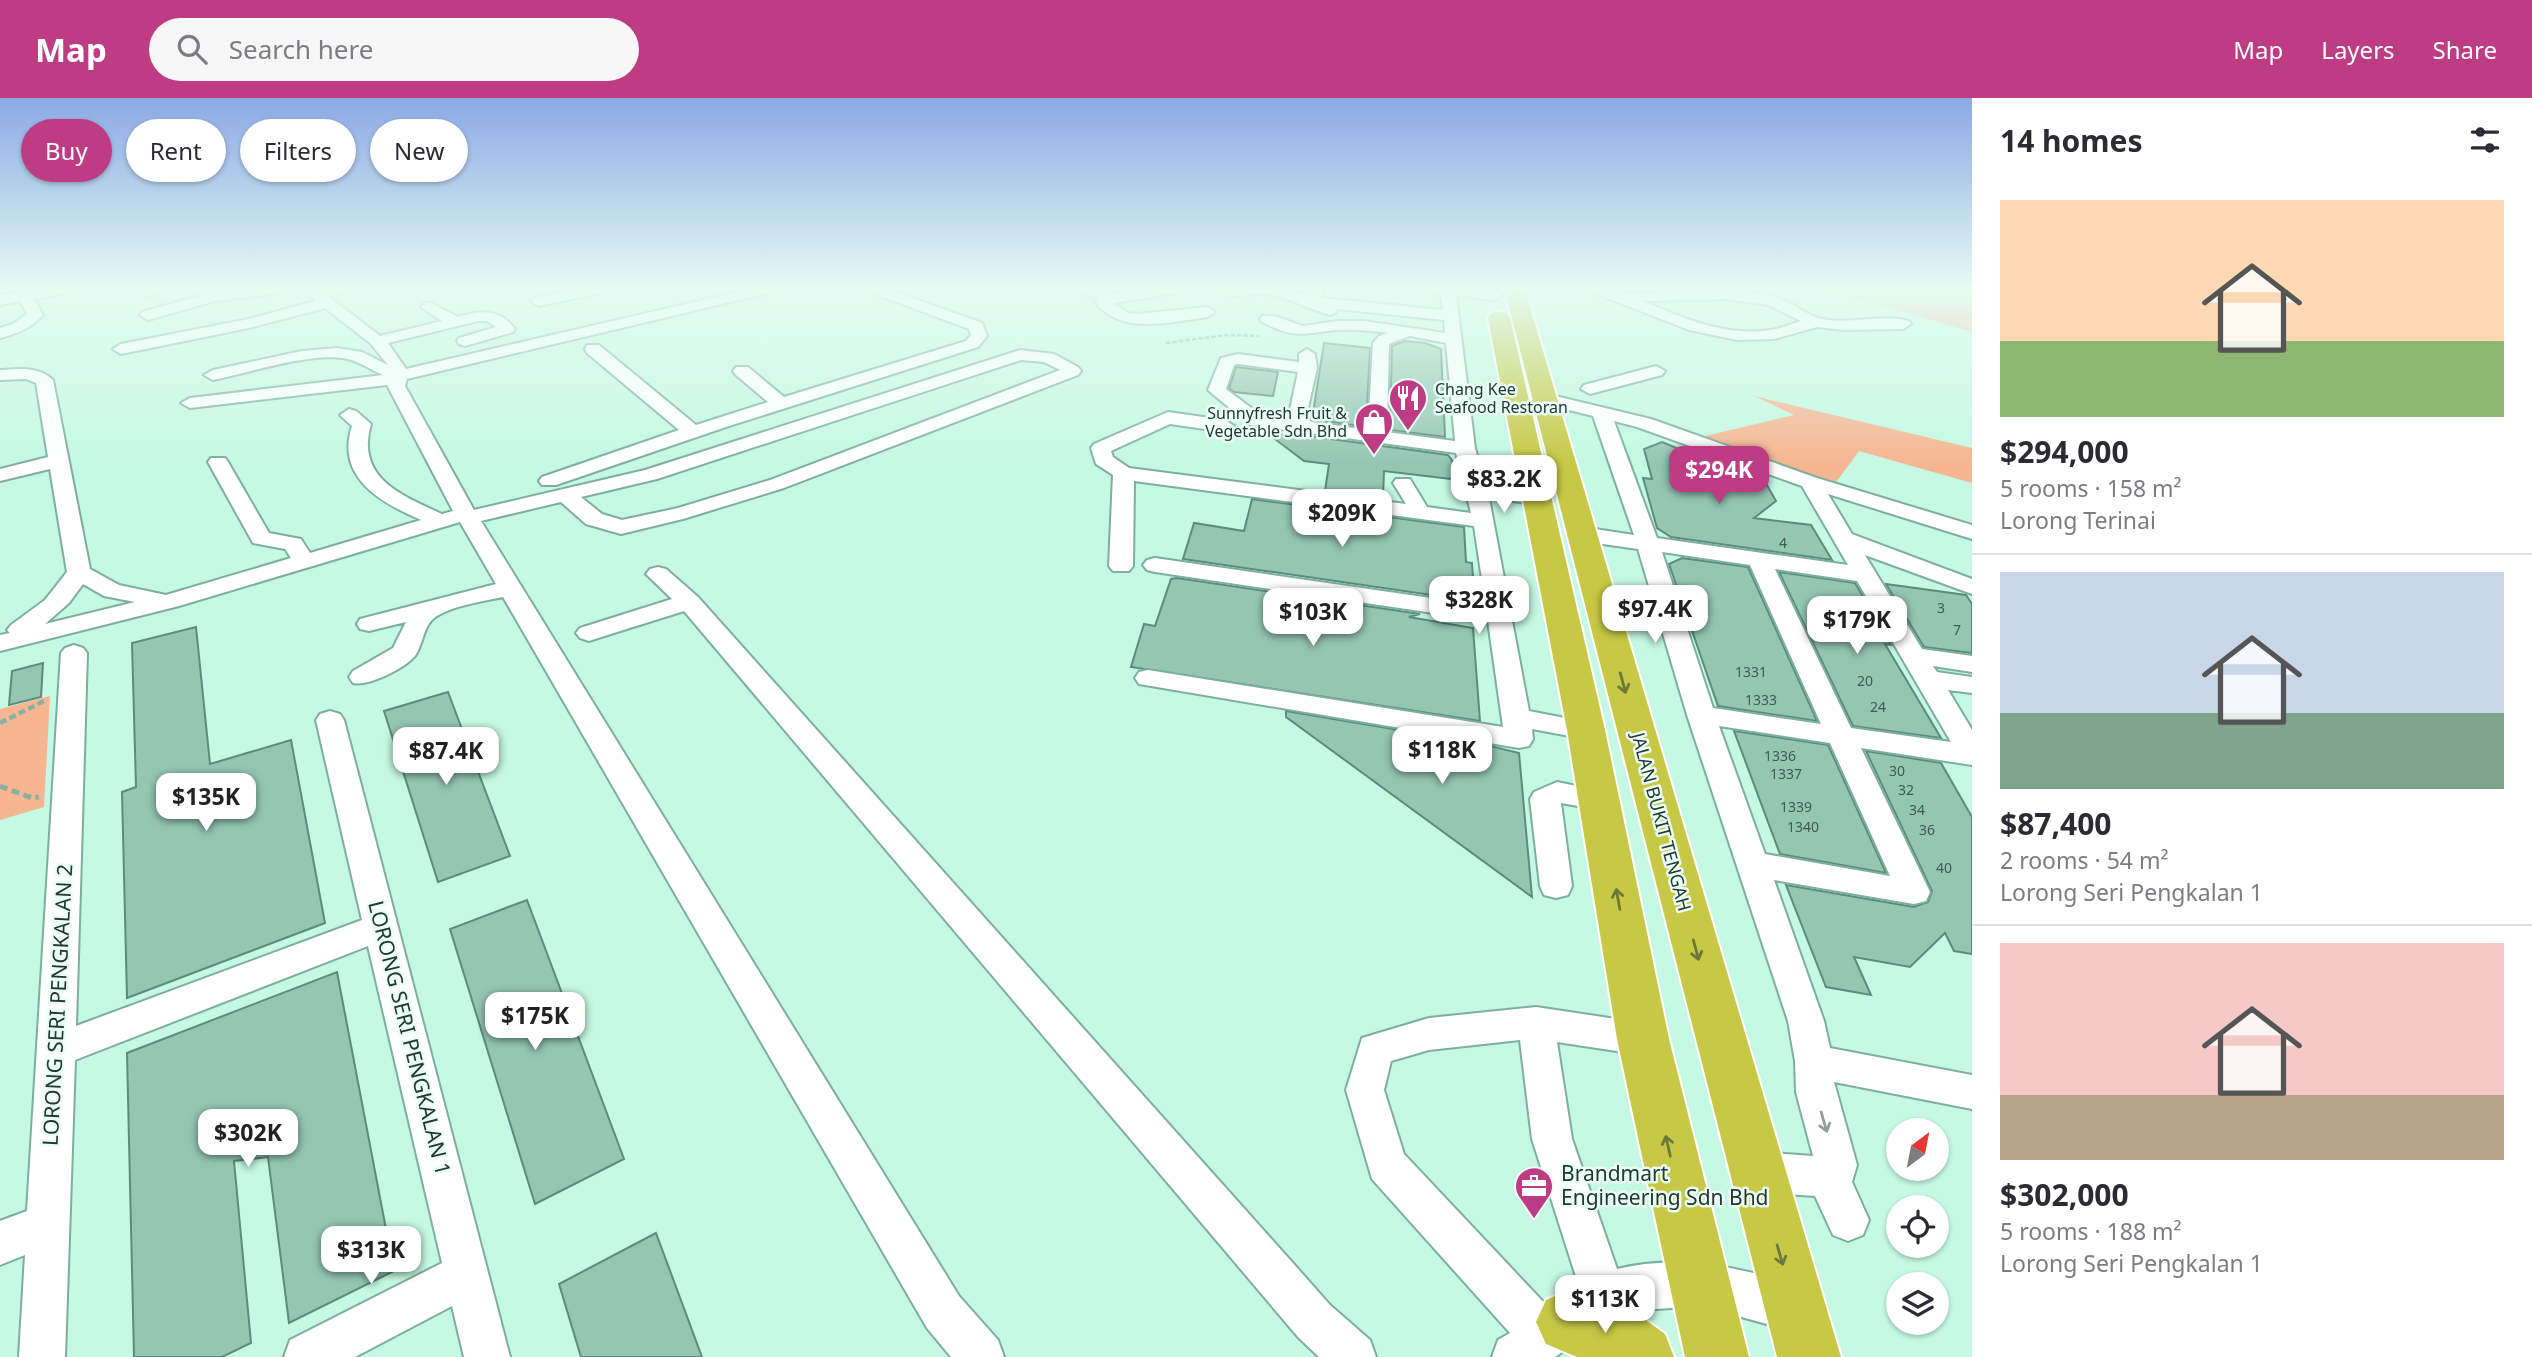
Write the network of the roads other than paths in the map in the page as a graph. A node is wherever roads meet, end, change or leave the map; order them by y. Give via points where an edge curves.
1 (136, 346) edge
2 (383, 346) edge
3 (528, 346) edge
4 (966, 346) edge
5 (1381, 346) edge
6 (1454, 346) edge
7 (1510, 346) edge
8 (1524, 346) edge
9 (593, 348) dead end
10 (121, 349) dead end
11 (742, 371) dead end
12 (1656, 371) dead end
13 (0, 375) edge
14 (213, 375) dead end
15 (399, 378) junction
16 (1590, 388) dead end
17 (1547, 399) junction
18 (190, 403) dead end
19 (780, 403) junction
20 (870, 404) junction
21 (1601, 411) junction
22 (349, 415) dead end
23 (1225, 426) dead end
24 (1307, 428) junction
25 (919, 431) junction
26 (693, 432) junction
27 (1377, 437) junction
28 (1465, 448) junction
29 (58, 461) junction
30 (218, 461) dead end
31 (1123, 473) junction
32 (0, 475) edge
33 (1810, 482) junction
34 (1403, 483) dead end
35 (1477, 490) junction
36 (565, 494) junction
37 (1537, 498) junction
38 (1416, 512) junction
39 (459, 516) junction
40 (1484, 521) junction
41 (1972, 532) edge
42 (1582, 534) junction
43 (1844, 539) junction
44 (1648, 544) junction
45 (1759, 560) junction
46 (304, 561) junction
47 (1155, 565) dead end
48 (1121, 566) dead end
49 (79, 572) junction
50 (658, 574) dead end
51 (1866, 575) junction
52 (1972, 587) edge
53 (510, 588) junction
54 (170, 601) junction
55 (689, 602) junction
56 (445, 604) junction
57 (1499, 615) junction
58 (369, 624) dead end
59 (589, 633) dead end
60 (0, 642) edge
61 (74, 653) dead end
62 (1972, 664) edge
63 (1921, 668) junction
64 (362, 677) dead end
65 (1148, 678) dead end
66 (1972, 678) edge
67 (1972, 685) edge
68 (1700, 715) junction
69 (1516, 717) junction
70 (330, 720) dead end
71 (1586, 730) junction
72 (1840, 737) junction
73 (1972, 754) edge
74 (1600, 800) junction
75 (1751, 864) junction
76 (1556, 886) dead end
77 (381, 927) junction
78 (1536, 1023) junction
79 (1643, 1039) junction
80 (56, 1050) junction
81 (1814, 1061) junction
82 (1972, 1092) edge
83 (1757, 1172) junction
84 (1827, 1177) junction
85 (1849, 1220) dead end
86 (48, 1224) junction
87 (0, 1243) edge
88 (467, 1274) junction
89 (1701, 1284) junction
90 (1558, 1327) edge
91 (1803, 1333) edge
92 (42, 1357) edge
93 (307, 1357) edge
94 (487, 1357) edge
95 (981, 1357) edge
96 (1353, 1357) edge
97 (1642, 1357) edge
98 (1717, 1357) edge

1 - 10 street
2 - 15 street via 399,368
3 - 15 street
4 - 19 street
5 - 27 street
6 - 28 street
7 - 37 highway
8 - 17 highway, JALAN BUKIT TENGAH
9 - 26 street
11 - 19 street
12 - 16 street
13 - 29 street via 28,374 44,380
14 - 15 street via 323,353 350,354
15 - 18 street
15 - 39 street via 396,386
17 - 21 street
17 - 42 highway, JALAN BUKIT TENGAH
19 - 26 street
20 - 25 street
20 - 25 street via 1020,355 1062,362 1072,371
20 - 36 street via 650,475
21 - 33 street
21 - 44 street
22 - 39 street via 362,424 356,437 362,463 382,493
23 - 31 street via 1168,418 1101,448 1103,460
24 - 24 street via 1296,418 1308,361 1227,362 1217,390 1257,421
24 - 27 street
25 - 36 street via 777,484 621,527 594,519
26 - 39 street
27 - 28 street
28 - 35 street
29 - 32 street
29 - 49 street
30 - 46 street via 261,538 293,544
31 - 38 street
31 - 48 street
33 - 41 street
33 - 43 street
34 - 38 street via 1417,504
35 - 37 street
35 - 40 street
36 - 39 street
37 - 71 highway
38 - 40 street
39 - 46 street
39 - 53 street
40 - 57 street
42 - 44 street
42 -> 83 highway, JALAN BUKIT TENGAH
43 - 51 street
43 - 52 street
44 - 45 street
44 - 68 street
45 - 51 street
45 - 72 street
46 - 54 street
47 - 57 street
49 - 54 street via 112,591
49 - 60 street via 68,592 48,612
50 - 55 street
51 - 63 street
53 - 56 street
53 - 95 street via 943,1312
54 - 60 street
55 - 59 street
55 - 96 street via 1275,1277
56 - 58 street
56 - 64 street via 421,617 404,653
57 - 69 street
61 - 80 street, LORONG SERI PENGKALAN 2
62 - 63 street
63 - 66 street
63 - 67 street
63 - 73 street
65 - 69 street via 1519,739
68 - 72 street
68 - 75 street
69 - 71 street
70 - 77 street, LORONG SERI PENGKALAN 1
71 - 74 highway
72 - 73 street
72 - 75 street via 1913,891
74 - 76 street via 1557,792 1545,799
79 -> 74 highway
75 - 81 street via 1805,1021
77 - 80 street
77 - 88 street, LORONG SERI PENGKALAN 1
78 - 79 street
78 - 90 street via 1552,1139
78 - 90 street via 1429,1034 1375,1049 1365,1090 1387,1165
89 -> 79 highway
80 - 86 street, LORONG SERI PENGKALAN 2
81 - 82 street
81 -> 84 street via 1815,1092 1836,1164 1835,1173
83 - 84 street
83 -> 91 highway, JALAN BUKIT TENGAH
84 - 85 street
86 - 87 street
86 - 92 street, LORONG SERI PENGKALAN 2
88 - 93 street
88 - 94 street, LORONG SERI PENGKALAN 1
89 - 90 street via 1627,1289
89 - 91 street
89 - 98 highway
90 - 97 highway via 1623,1343

